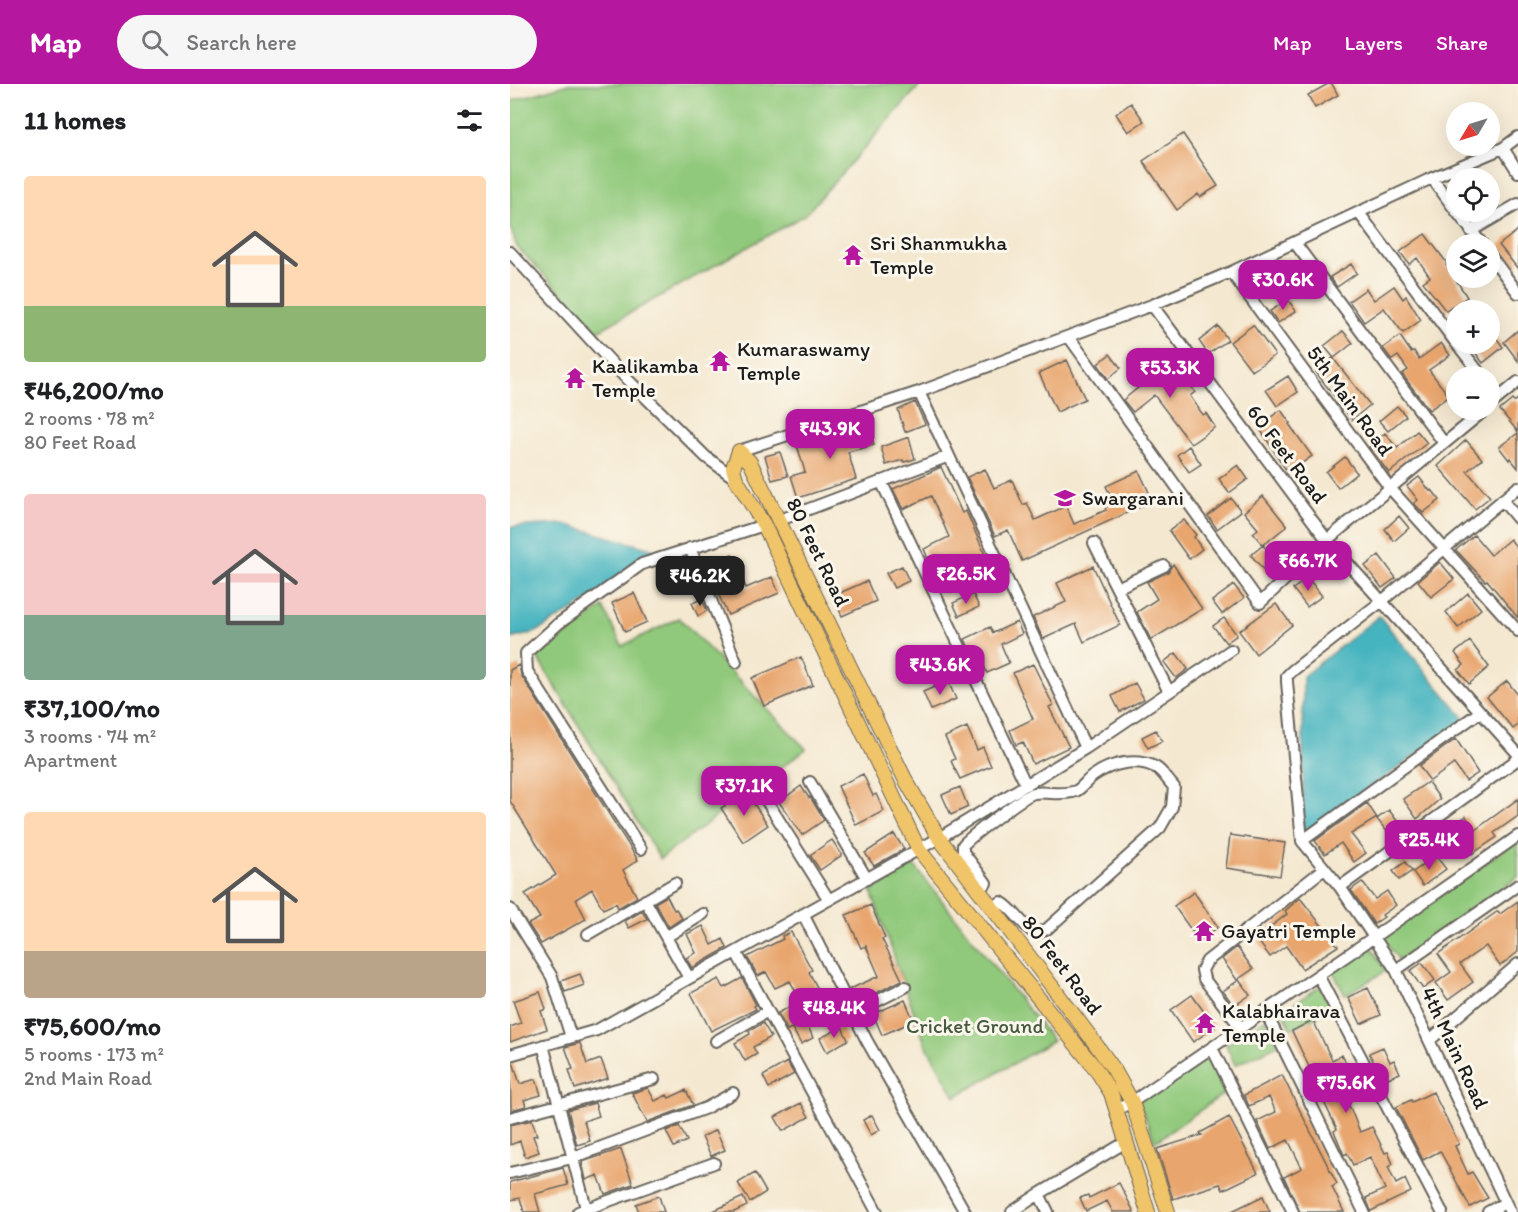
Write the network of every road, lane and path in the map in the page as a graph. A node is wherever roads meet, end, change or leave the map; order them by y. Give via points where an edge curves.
1 (1518, 126) edge
2 (1510, 142) edge
3 (1518, 172) edge
4 (1432, 178) junction
5 (1446, 196) edge
6 (1518, 204) edge
7 (1359, 213) junction
8 (1465, 222) edge
9 (1471, 231) junction
10 (1474, 234) edge
11 (1295, 243) junction
12 (510, 252) edge
13 (1500, 269) edge
14 (1231, 272) junction
15 (1518, 293) edge
16 (1152, 305) junction
17 (1446, 328) edge
18 (1070, 337) junction
19 (1465, 354) edge
20 (1474, 366) edge
21 (1518, 382) edge
22 (919, 392) junction
23 (1500, 397) edge
24 (1473, 420) edge
25 (1444, 443) junction
26 (739, 451) junction
27 (949, 456) junction
28 (736, 479) junction
29 (881, 482) junction
30 (1518, 487) edge
31 (1390, 488) junction
32 (1502, 500) junction
33 (1518, 519) edge
34 (780, 520) junction
35 (764, 525) junction
36 (1327, 540) junction
37 (1094, 543) dead end
38 (690, 548) junction
39 (1443, 548) junction
40 (1164, 566) dead end
41 (1117, 588) junction
42 (1382, 601) junction
43 (1518, 631) edge
44 (1231, 650) dead end
45 (736, 662) dead end
46 (1169, 692) junction
47 (1480, 712) junction
48 (1086, 748) junction
49 (1518, 754) edge
50 (1518, 759) edge
51 (810, 782) dead end
52 (1026, 784) junction
53 (763, 795) dead end
54 (1518, 836) edge
55 (939, 838) junction
56 (1302, 841) junction
57 (641, 849) dead end
58 (919, 850) junction
59 (1324, 869) junction
60 (867, 879) junction
61 (675, 883) dead end
62 (1518, 885) edge
63 (1340, 887) junction
64 (978, 890) junction
65 (645, 900) junction
66 (829, 900) junction
67 (992, 908) junction
68 (510, 909) edge
69 (703, 914) dead end
70 (803, 914) junction
71 (588, 933) dead end
72 (1374, 937) junction
73 (666, 938) junction
74 (736, 952) junction
75 (1518, 965) edge
76 (1396, 969) junction
77 (1318, 975) junction
78 (689, 978) junction
79 (905, 987) dead end
80 (768, 1011) junction
81 (1265, 1011) junction
82 (853, 1013) junction
83 (1241, 1028) junction
84 (571, 1037) junction
85 (1430, 1040) junction
86 (717, 1041) dead end
87 (543, 1045) junction
88 (1212, 1048) junction
89 (510, 1055) edge
90 (654, 1079) dead end
91 (733, 1093) dead end
92 (1132, 1102) junction
93 (559, 1106) junction
94 (1116, 1110) junction
95 (510, 1118) edge
96 (1126, 1142) junction
97 (572, 1158) junction
98 (714, 1163) dead end
99 (510, 1173) edge
100 (1039, 1194) junction
101 (1507, 1208) edge
102 (584, 1211) edge
103 (877, 1212) edge
104 (964, 1212) edge
105 (1012, 1212) edge
106 (1048, 1212) edge
107 (1148, 1212) edge
108 (1168, 1212) edge
109 (1293, 1212) edge
110 (1364, 1212) edge
111 (1442, 1212) edge
112 (1488, 1212) edge

1 - 2 street
2 - 3 street
2 - 4 street
4 - 5 street
4 - 7 street
6 - 9 street
7 - 11 street
7 - 17 street
8 - 9 street
9 - 10 street
11 - 14 street
11 - 25 street
12 - 28 street via 623,375 706,457
13 - 15 street
14 - 16 street
14 - 31 street, 5th Main Road
16 - 18 street
16 - 36 street, 60 Feet Road
18 - 22 street
18 - 36 street via 1260,603
19 - 20 street
21 - 23 street
22 - 26 street
22 - 27 street
24 - 25 street
25 - 31 street
26 - 28 main road via 733,468
26 - 34 main road, 80 Feet Road via 750,462
27 - 29 street
27 - 48 street
28 - 35 main road, 80 Feet Road
29 - 34 street
29 - 52 street
30 - 32 street
31 - 36 street
31 - 39 street, 5th Main Road
32 - 33 street
32 - 39 street
34 - 55 main road, 80 Feet Road via 905,779
35 - 38 street
35 - 58 main road, 80 Feet Road
36 - 42 street, 60 Feet Road
37 - 41 street
38 - 45 street
38 - 57 street via 642,564 558,624 526,653 527,671
39 - 42 street
39 - 43 street, 5th Main Road
40 - 41 street
41 - 46 street
42 - 47 street, 60 Feet Road
42 - 56 street via 1287,676
44 - 46 street
46 - 48 street
47 - 49 street, 60 Feet Road
47 - 56 street
48 - 52 street
50 - 63 street
51 - 60 street
52 - 55 street
53 - 66 street
54 - 72 street
55 - 58 street
55 - 64 main road, 80 Feet Road
56 - 59 street, 4th Main Road
58 - 60 street
58 - 94 main road, 80 Feet Road via 1095,1068 1111,1093
59 - 63 street, 4th Main Road
59 - 83 street via 1207,961 1202,970 1204,979
60 - 66 street
61 - 65 street
62 - 76 street
63 - 72 street, 4th Main Road
64 - 67 main road, 80 Feet Road
64 - 67 street via 986,883 963,852 963,845 1033,793 1076,791 1107,768 1138,762 1155,767 1174,787 1172,807 1160,828 1047,929 1036,934 1001,902
65 - 71 street
65 - 73 street
66 - 70 street
67 - 92 main road, 80 Feet Road via 1113,1068
68 - 84 street via 552,976
69 - 73 street
70 - 74 street
70 - 82 street
72 - 76 street, 4th Main Road
72 - 77 street
73 - 78 street
74 - 78 street
74 - 80 street
75 - 85 street
76 - 85 street, 4th Main Road
77 - 81 street
77 - 111 street
78 - 84 street via 597,1030
79 - 82 street
80 - 86 street
80 - 103 street
81 - 83 street
81 - 110 street
82 - 104 street
83 - 88 street
84 - 87 street
85 - 101 street, 4th Main Road
87 - 89 street
87 - 93 street
88 - 92 street
88 - 109 street
90 - 93 street
91 - 97 street via 706,1108
92 - 94 street
92 - 108 main road, 80 Feet Road
93 - 95 street
93 - 97 street
94 - 96 main road, 80 Feet Road
96 - 100 street
96 - 107 main road, 80 Feet Road
97 - 99 street
97 - 102 street
98 - 102 street
100 - 105 street
100 - 106 street
101 - 112 street

